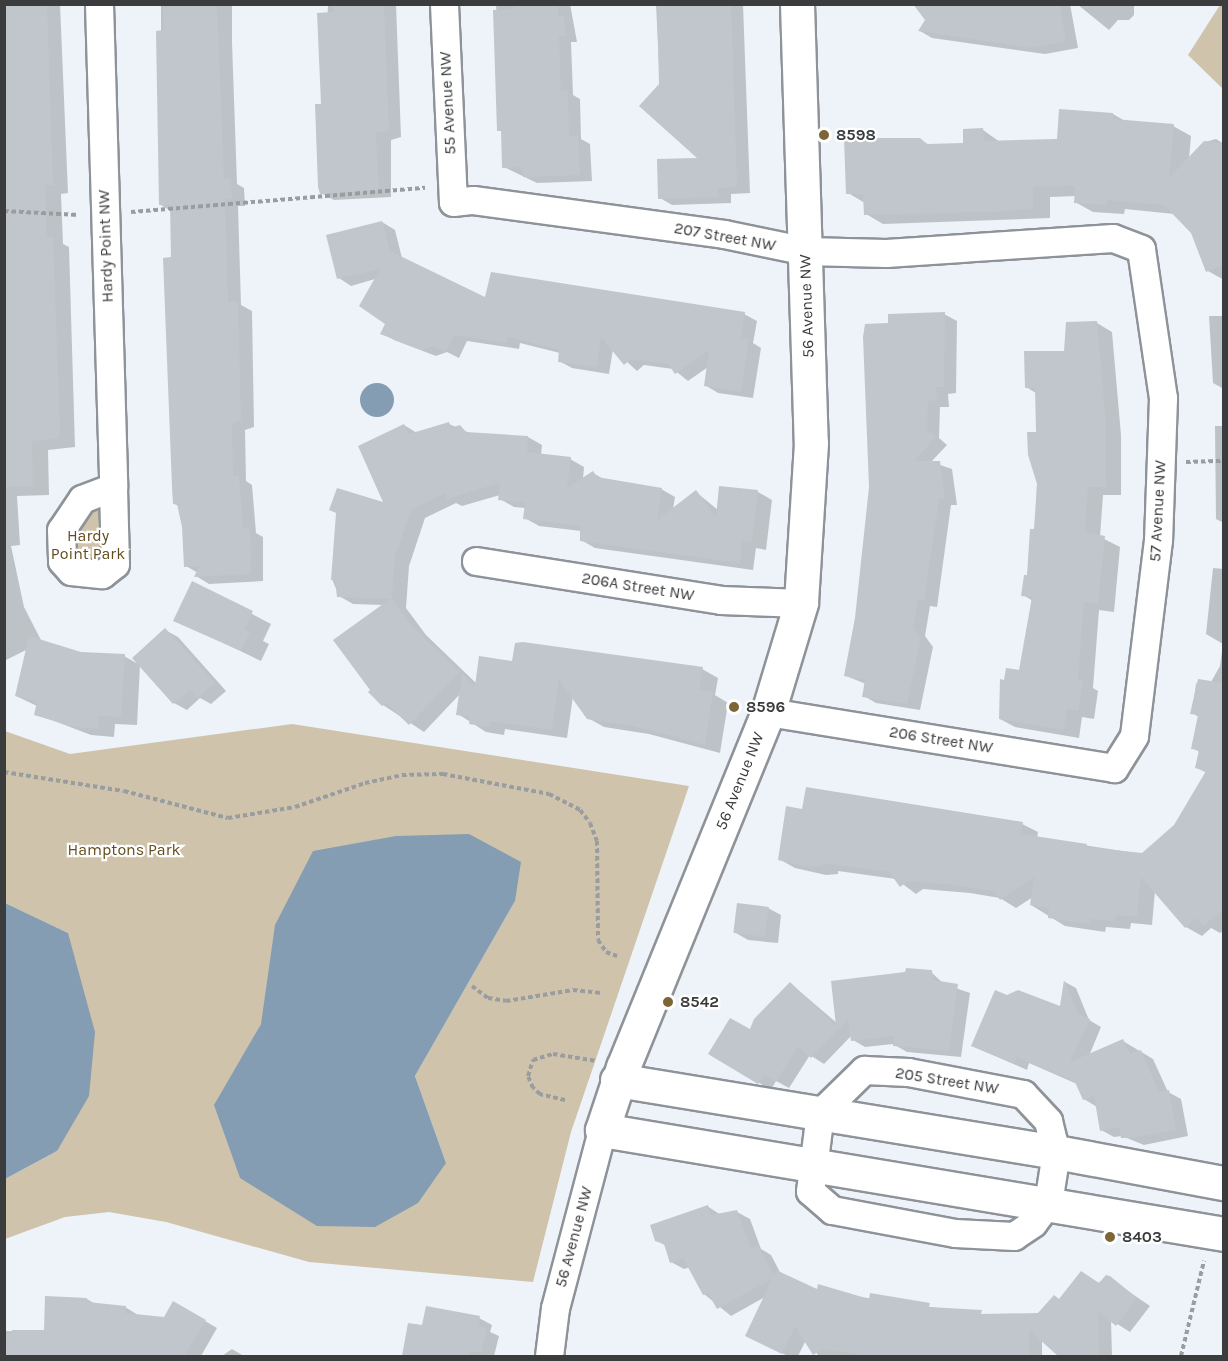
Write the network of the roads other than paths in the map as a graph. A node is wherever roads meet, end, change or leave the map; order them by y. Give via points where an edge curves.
1 (99, 4) edge
2 (444, 4) edge
3 (797, 4) edge
4 (452, 190) joint
5 (1140, 249) joint
6 (806, 251) junction
7 (113, 487) dead end
8 (476, 561) dead end
9 (801, 603) junction
10 (768, 712) junction
11 (1114, 768) joint
12 (620, 1074) junction
13 (820, 1113) junction
14 (602, 1130) junction
15 (1056, 1152) junction
16 (814, 1164) junction
17 (1224, 1183) edge
18 (1048, 1203) junction
19 (1217, 1232) edge
20 (549, 1356) edge

1 - 7 street, Hardy Point NW
2 - 4 street, 55 Avenue NW
3 - 6 street, 56 Avenue NW
4 - 6 street, 207 Street NW via 473,200 713,233
5 - 6 street, 207 Street NW via 1113,238 886,253
5 - 11 street, 57 Avenue NW via 1163,398 1158,540 1134,736
6 - 9 street, 56 Avenue NW via 812,443
8 - 9 street, 206A Street NW via 721,600
9 - 10 street, 56 Avenue NW
10 - 11 street, 206 Street NW
10 - 12 street, 56 Avenue NW
12 - 13 street
12 - 14 street, 56 Avenue NW
13 - 15 street
13 - 15 street, 205 Street NW via 864,1070 908,1072 1023,1094 1048,1120
13 - 16 street
14 - 16 street
14 - 20 street, 56 Avenue NW via 555,1308
15 - 17 street
15 - 18 street, 205 Street NW
16 - 18 street
16 - 18 street via 810,1191 832,1210 956,1233 1014,1236 1033,1223
18 - 19 street

